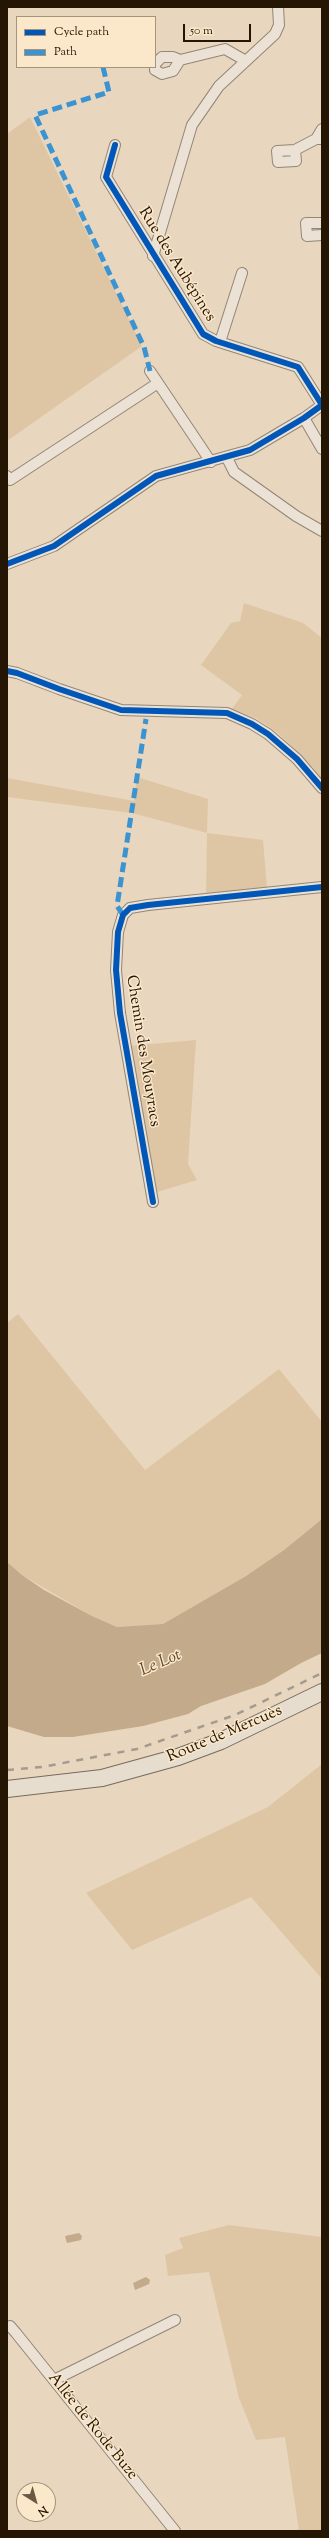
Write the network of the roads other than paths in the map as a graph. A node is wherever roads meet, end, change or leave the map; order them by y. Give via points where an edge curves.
1 (278, 11) edge
2 (180, 60) junction
3 (246, 61) junction
4 (156, 63) edge
5 (155, 68) edge
6 (322, 129) edge
7 (319, 139) edge
8 (115, 144) dead end
9 (295, 150) dead end
10 (322, 223) edge
11 (322, 234) edge
12 (153, 256) junction
13 (242, 274) dead end
14 (220, 342) junction
15 (150, 371) dead end
16 (158, 383) junction
17 (322, 405) edge
18 (304, 418) junction
19 (322, 449) edge
20 (227, 458) junction
21 (211, 462) junction
22 (7, 476) edge
23 (322, 531) edge
24 (7, 564) edge
25 (7, 671) edge
26 (322, 788) edge
27 (322, 887) edge
28 (153, 1202) dead end
29 (322, 1692) edge
30 (7, 1789) edge
31 (175, 2320) dead end
32 (7, 2327) edge
33 (54, 2380) junction
34 (175, 2531) edge

1 - 3 street via 279,25 275,34
2 - 3 street via 225,49
2 - 4 street via 162,57
2 - 5 street via 172,71 162,74
3 - 12 street via 219,86 192,125
6 - 7 street
7 - 9 street
8 - 12 street, Rue des Aubépines via 106,177
10 - 11 street
10 - 11 street via 306,223 306,236
12 - 14 street, Rue des Aubépines via 203,334
13 - 14 street, Rue des Aubépines
14 - 17 street, Rue des Aubépines via 298,367
15 - 16 street
16 - 21 street
16 - 22 street via 10,480
17 - 18 street
18 - 19 street
18 - 20 street via 250,450
20 - 21 street
20 - 23 street via 234,472 296,516
21 - 24 street via 156,476 126,495 81,530 54,546
25 - 26 street via 17,672 121,710 227,713 268,734 297,759
27 - 28 street, Chemin des Mouyracs via 148,904 130,908 123,916 118,932 116,970 120,1013
29 - 30 main road, Route de Mercuès via 178,1757 102,1778
31 - 33 street
32 - 33 street, Allée de Rode Buze via 10,2326
33 - 34 street, Allée de Rode Buze

